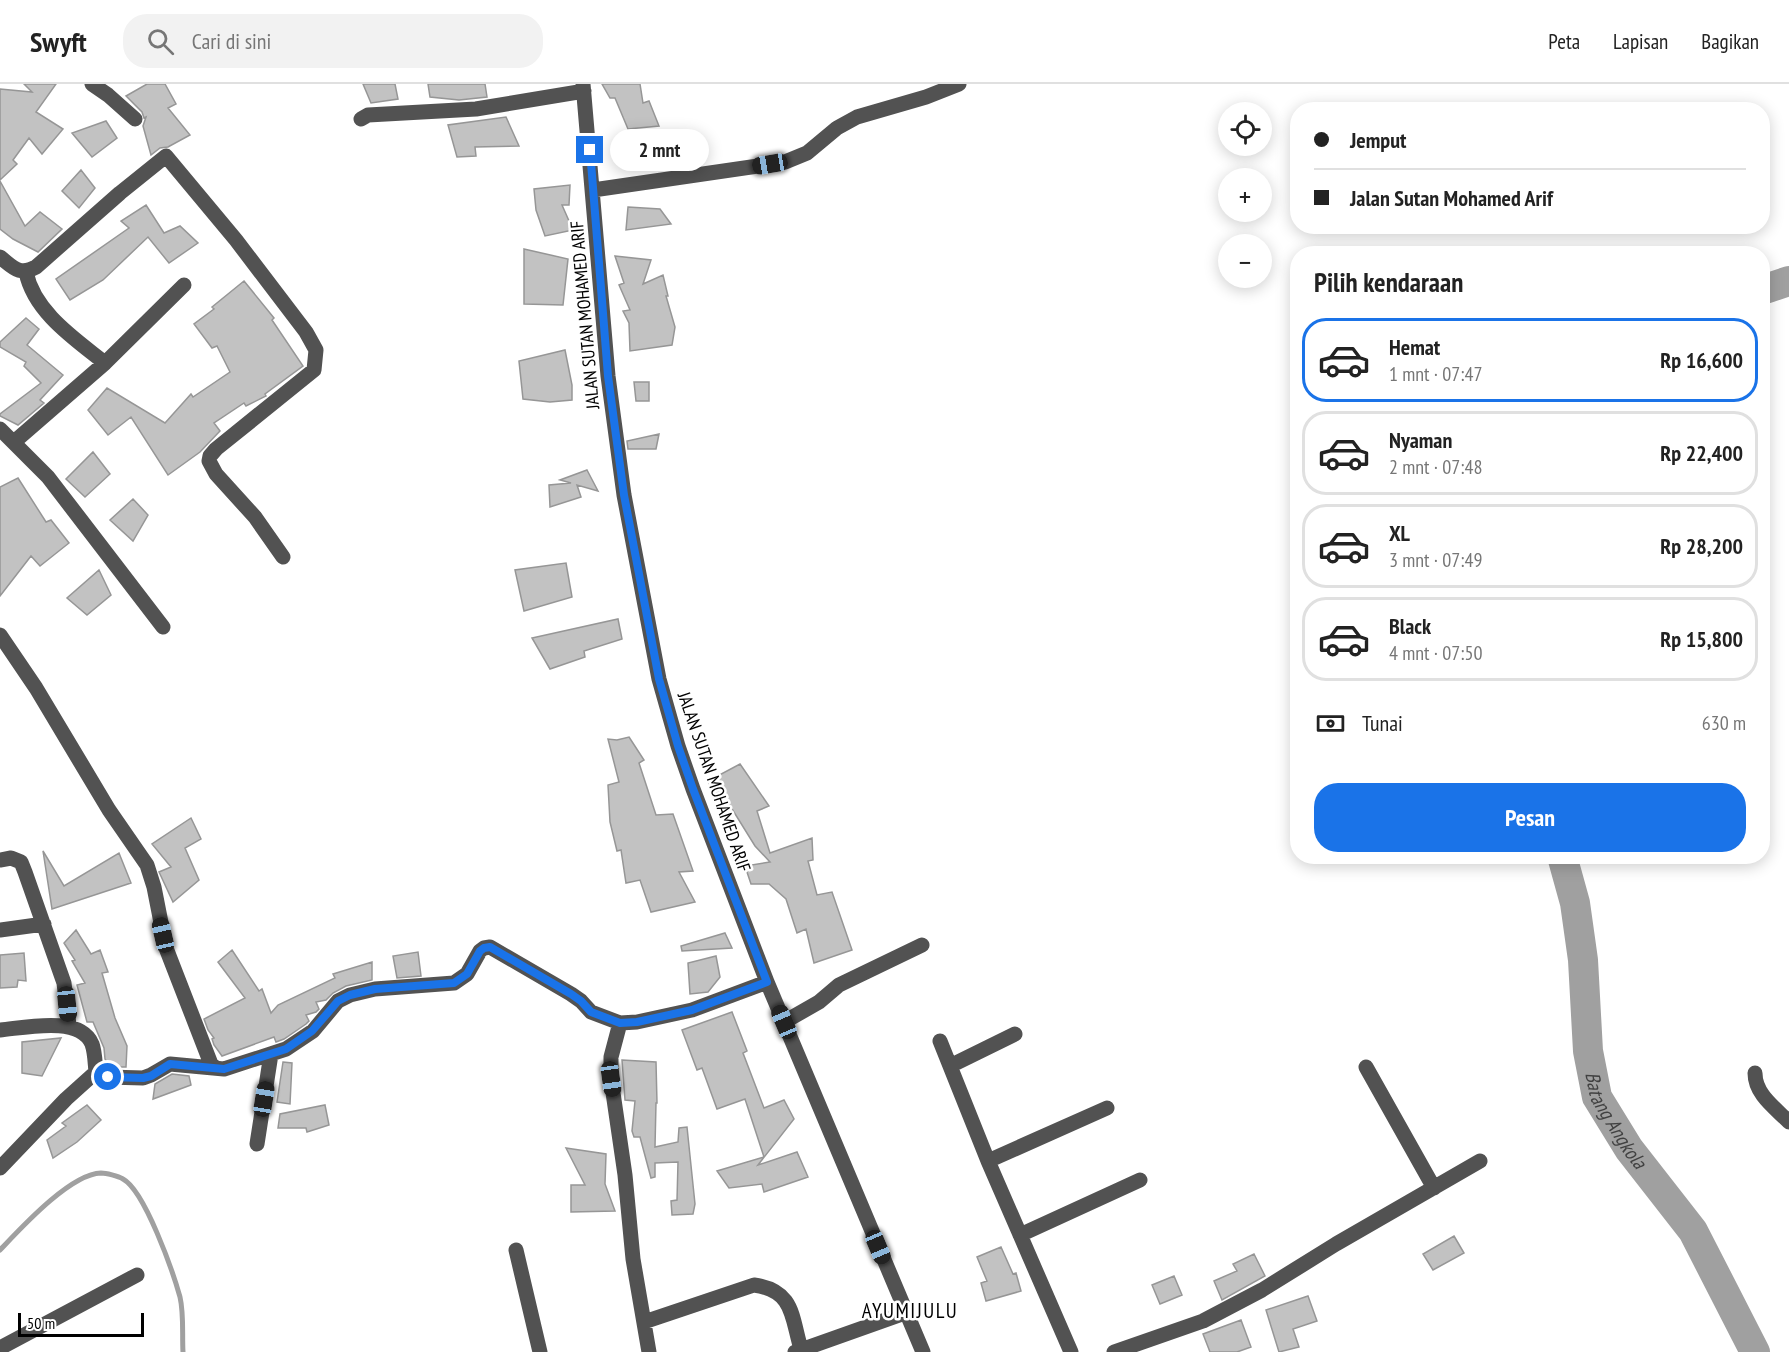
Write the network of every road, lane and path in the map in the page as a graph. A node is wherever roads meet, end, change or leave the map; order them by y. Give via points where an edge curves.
1 (92, 84) edge
2 (959, 84) edge
3 (584, 87) edge
4 (361, 118) dead end
5 (135, 119) dead end
6 (593, 190) junction
7 (0, 257) edge
8 (26, 272) junction
9 (183, 285) dead end
10 (105, 363) junction
11 (0, 429) edge
12 (14, 442) junction
13 (283, 557) dead end
14 (163, 627) dead end
15 (0, 635) edge
16 (0, 860) edge
17 (44, 924) junction
18 (0, 930) edge
19 (922, 945) dead end
20 (767, 982) junction
21 (784, 1022) junction
22 (620, 1023) junction
23 (69, 1026) junction
24 (0, 1030) edge
25 (1014, 1034) dead end
26 (940, 1041) dead end
27 (271, 1054) junction
28 (950, 1066) junction
29 (1366, 1067) dead end
30 (216, 1068) junction
31 (96, 1072) junction
32 (1755, 1073) dead end
33 (1107, 1108) dead end
34 (1789, 1122) edge
35 (257, 1144) dead end
36 (988, 1161) junction
37 (1480, 1161) dead end
38 (0, 1167) edge
39 (1140, 1180) dead end
40 (1434, 1188) junction
41 (1020, 1235) junction
42 (516, 1250) dead end
43 (137, 1275) dead end
44 (905, 1313) junction
45 (644, 1322) junction
46 (0, 1348) edge
47 (799, 1351) edge
48 (540, 1352) edge
49 (649, 1352) edge
50 (923, 1352) edge
51 (1071, 1352) edge
52 (1114, 1352) edge

1 - 5 street
2 - 6 street via 856,117 807,153 785,162
3 - 4 street via 476,109
3 - 6 street, JALAN SUTAN MOHAMED ARIF
6 - 20 street, JALAN SUTAN MOHAMED ARIF via 608,376 624,495 659,679 693,789
7 - 8 street via 16,270
8 - 10 street via 28,284 53,322
8 - 13 street via 166,156 236,240 316,350 314,370 216,449 208,461
9 - 10 street
10 - 12 street
11 - 12 street
12 - 14 street via 69,502
15 - 30 street via 147,865 166,948 211,1064
16 - 17 street via 11,858 21,862
17 - 18 street
17 - 23 street via 64,983
19 - 21 street via 839,985
20 - 21 street, JALAN SUTAN MOHAMED ARIF
20 - 22 street via 692,1010
21 - 44 street, JALAN SUTAN MOHAMED ARIF
22 - 27 street via 591,1012 581,1001 490,947 480,951 467,974 454,983 375,989 350,995 338,1001 312,1031
22 - 45 street via 611,1057 611,1079
23 - 24 street
23 - 31 street via 88,1037
25 - 28 street
26 - 28 street
27 - 30 street
27 - 35 street
28 - 36 street
29 - 40 street
30 - 31 street via 170,1064 143,1078 108,1077
31 - 38 street
32 - 34 street via 1755,1085
33 - 36 street
36 - 41 street
37 - 40 street
39 - 41 street
40 - 52 street via 1203,1322
41 - 51 street
42 - 48 street
43 - 46 street
44 - 47 street
44 - 50 street, JALAN SUTAN MOHAMED ARIF
45 - 47 street via 754,1285 768,1287 782,1295 791,1312
45 - 49 street

